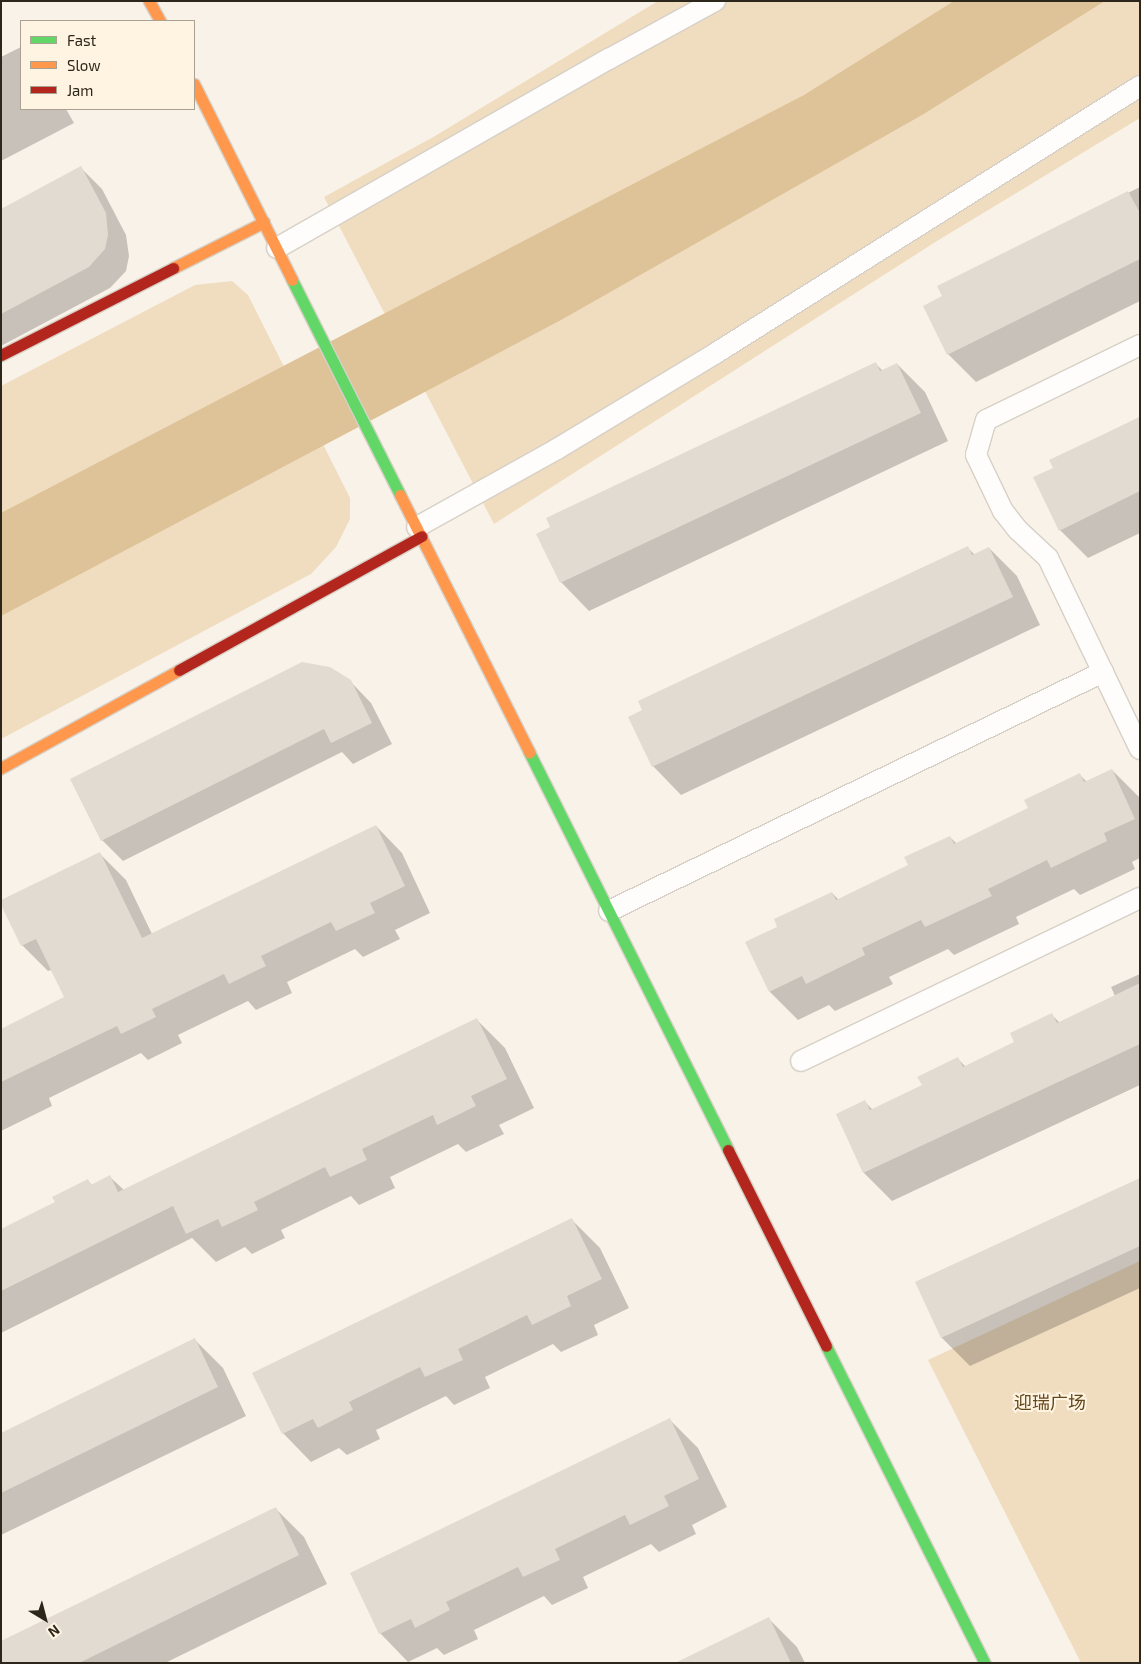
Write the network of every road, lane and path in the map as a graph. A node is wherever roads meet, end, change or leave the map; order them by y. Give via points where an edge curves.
1 (149, 1) edge
2 (715, 1) edge
3 (159, 20) edge
4 (195, 86) edge
5 (1140, 86) edge
6 (264, 222) junction
7 (277, 248) junction
8 (1140, 345) edge
9 (1, 355) edge
10 (420, 532) junction
11 (1103, 672) junction
12 (1134, 725) edge
13 (1140, 749) edge
14 (1, 768) edge
15 (1140, 898) edge
16 (609, 911) junction
17 (801, 1061) dead end
18 (985, 1663) edge

1 - 3 street
2 - 7 lane
4 - 6 street
5 - 10 lane via 716,353
6 - 7 street
6 - 9 street
7 - 10 street
8 - 11 lane via 986,420 976,455 1003,511 1048,558
10 - 14 street
10 - 16 street
11 - 12 lane
11 - 16 lane
12 - 13 lane
15 - 17 lane
16 - 18 street

